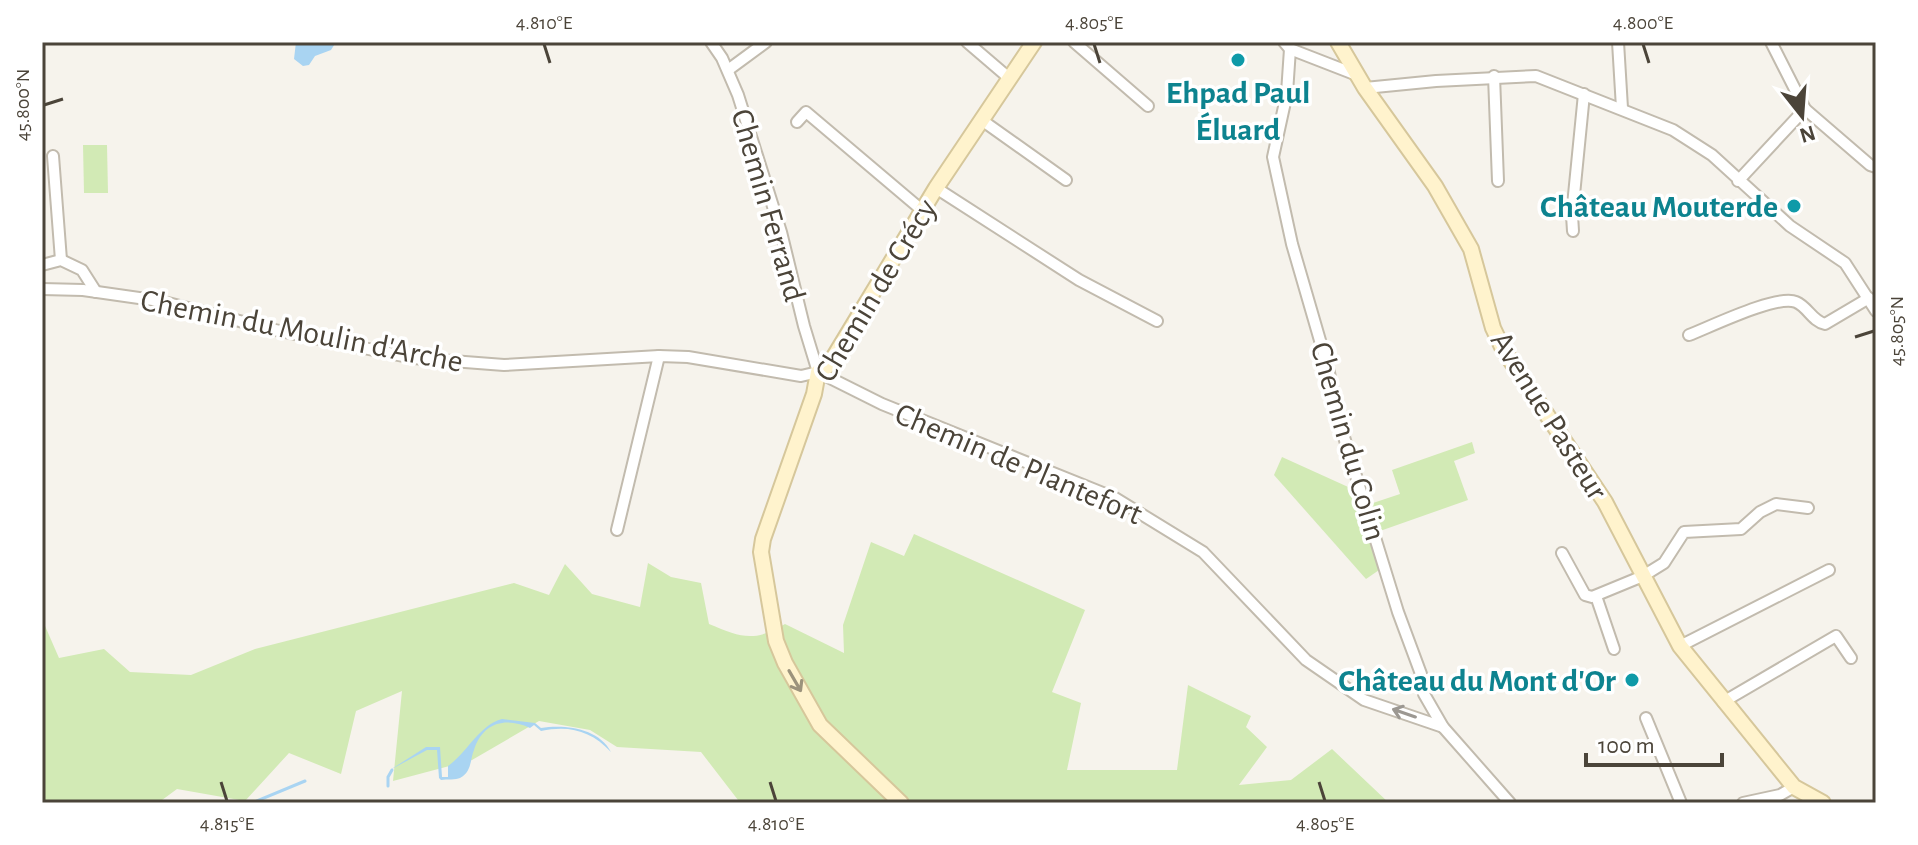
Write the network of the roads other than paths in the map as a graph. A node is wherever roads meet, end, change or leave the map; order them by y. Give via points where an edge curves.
1 (711, 42) edge
2 (766, 42) edge
3 (967, 42) edge
4 (1034, 42) edge
5 (1074, 42) edge
6 (1338, 42) edge
7 (1618, 42) edge
8 (1771, 42) edge
9 (1287, 46) edge
10 (728, 70) junction
11 (1357, 75) junction
12 (1494, 76) junction
13 (1009, 78) junction
14 (1365, 88) junction
15 (1584, 94) junction
16 (1148, 106) dead end
17 (1622, 108) junction
18 (1805, 109) junction
19 (983, 121) junction
20 (797, 122) dead end
21 (53, 156) dead end
22 (1876, 167) edge
23 (1066, 180) dead end
24 (1498, 181) dead end
25 (1738, 181) junction
26 (936, 188) junction
27 (923, 211) junction
28 (1573, 231) dead end
29 (61, 260) junction
30 (42, 265) edge
31 (42, 289) edge
32 (96, 292) junction
33 (1869, 298) junction
34 (1876, 311) edge
35 (1157, 321) dead end
36 (1689, 335) dead end
37 (659, 356) junction
38 (818, 372) junction
39 (1808, 508) dead end
40 (617, 530) dead end
41 (1562, 553) dead end
42 (1829, 570) dead end
43 (1643, 576) junction
44 (1596, 596) junction
45 (1680, 646) junction
46 (1614, 649) dead end
47 (1851, 658) dead end
48 (1723, 702) junction
49 (1646, 718) dead end
50 (1443, 727) junction
51 (1794, 787) junction
52 (1813, 801) edge
53 (901, 803) edge
54 (1510, 803) edge
55 (1681, 803) edge
56 (1743, 803) edge

1 - 10 street, Chemin Ferrand
2 - 10 street
3 - 13 street
4 - 13 main road, Chemin de Crécy
5 - 16 street
6 - 11 main road, Avenue Pasteur
7 - 17 street
8 - 18 street
9 - 11 street
9 - 50 street, Chemin du Colin via 1287,93 1273,157 1292,244 1398,612 1424,694
10 - 38 street, Chemin Ferrand via 781,232
11 - 14 main road, Avenue Pasteur
12 - 14 street
12 - 15 street via 1536,76
12 - 24 street
13 - 19 main road, Chemin de Crécy
14 - 43 main road, Avenue Pasteur via 1435,186 1471,249 1503,349 1605,502
15 - 17 street
15 - 28 street
17 - 25 street via 1673,130 1712,155
18 - 22 street
18 - 25 street
19 - 23 street
19 - 26 main road, Chemin de Crécy
20 - 27 street via 806,112
21 - 29 street
25 - 33 street via 1790,226 1845,263
26 - 27 main road, Chemin de Crécy
26 - 35 street via 1079,280
27 - 38 main road, Chemin de Crécy via 829,365
29 - 30 street
29 - 32 street via 82,270
31 - 32 street, Chemin du Moulin d'Arche
32 - 37 street, Chemin du Moulin d'Arche via 160,301 413,358 504,365
33 - 34 street
33 - 36 street via 1825,324 1793,300
37 - 38 street, Chemin du Moulin d'Arche via 801,376
37 - 40 street
50 -> 38 street, Chemin de Plantefort via 1364,700 1306,660 1203,552 1115,498 882,404
38 -> 53 main road, Chemin de Crécy via 763,539 761,565 776,641 820,725
39 - 43 street via 1776,504 1741,529 1684,532 1664,563
41 - 44 street via 1585,595
42 - 45 street
43 - 44 street
43 - 45 main road, Avenue Pasteur
44 - 46 street
45 - 48 main road, Avenue Pasteur
47 - 48 street via 1836,636
48 - 51 main road, Avenue Pasteur
49 - 55 street
50 - 54 street, Chemin du Colin
51 - 52 main road, Avenue Pasteur
51 - 56 street

